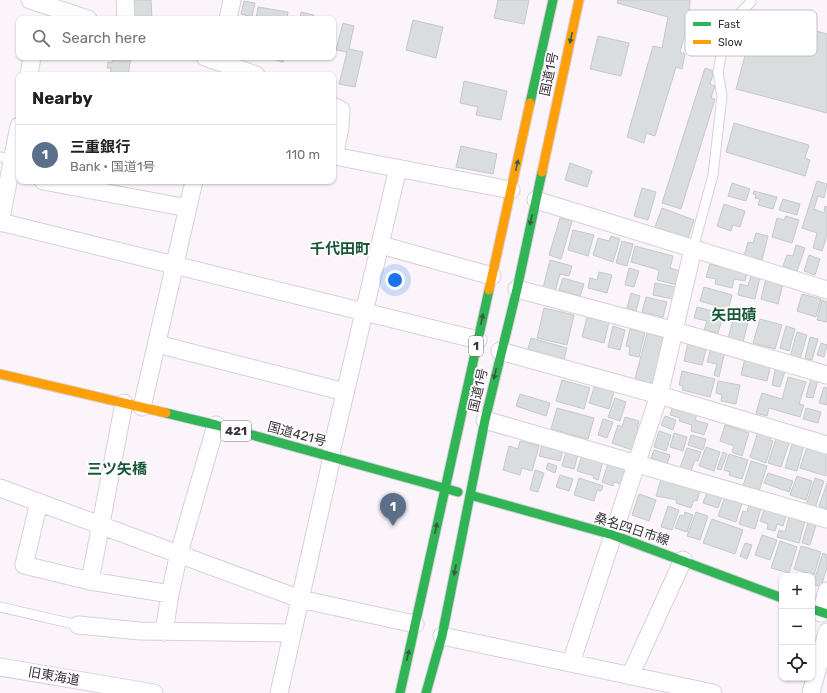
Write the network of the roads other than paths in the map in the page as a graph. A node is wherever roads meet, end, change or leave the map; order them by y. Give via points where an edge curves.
1 (125, 0) edge
2 (232, 0) edge
3 (553, 0) edge
4 (579, 0) edge
5 (751, 2) dead end
6 (39, 6) edge
7 (743, 10) edge
8 (77, 16) edge
9 (126, 16) edge
10 (229, 16) edge
11 (721, 56) edge
12 (32, 60) edge
13 (215, 63) edge
14 (30, 72) edge
15 (246, 72) edge
16 (336, 108) edge
17 (16, 140) edge
18 (336, 147) edge
19 (336, 156) edge
20 (10, 167) edge
21 (398, 168) junction
22 (59, 184) edge
23 (193, 184) edge
24 (511, 190) junction
25 (536, 200) junction
26 (188, 208) junction
27 (0, 222) edge
28 (381, 246) junction
29 (693, 249) junction
30 (175, 265) junction
31 (492, 276) junction
32 (517, 289) junction
33 (827, 290) edge
34 (364, 313) junction
35 (675, 331) junction
36 (478, 340) junction
37 (157, 344) junction
38 (500, 351) junction
39 (0, 374) edge
40 (827, 375) edge
41 (346, 392) junction
42 (659, 395) junction
43 (124, 403) junction
44 (142, 408) junction
45 (485, 420) junction
46 (216, 425) junction
47 (827, 445) edge
48 (331, 457) junction
49 (638, 462) junction
50 (0, 488) edge
51 (445, 489) junction
52 (470, 495) junction
53 (40, 502) junction
54 (827, 519) edge
55 (101, 525) junction
56 (613, 535) junction
57 (179, 553) junction
58 (683, 560) junction
59 (90, 581) junction
60 (827, 591) edge
61 (170, 594) junction
62 (779, 597) edge
63 (300, 599) junction
64 (0, 607) edge
65 (820, 612) edge
66 (415, 624) junction
67 (78, 625) joint
68 (164, 632) junction
69 (827, 632) edge
70 (292, 633) junction
71 (442, 636) junction
72 (571, 663) junction
73 (0, 667) edge
74 (630, 676) junction
75 (154, 693) edge
76 (280, 693) edge
77 (400, 693) edge
78 (426, 693) edge
79 (712, 693) edge
80 (811, 693) edge

1 - 9 street
2 - 10 street
24 -> 3 main road, 国道1号 / 1
4 -> 25 main road, 国道1号 / 1
5 - 7 lane
6 - 8 street
11 - 29 lane via 718,72 722,96 713,175
12 - 14 street
13 - 15 street
16 - 18 street via 341,110
17 - 20 street
19 - 21 street
20 - 27 street
21 - 24 street
21 - 28 street
22 - 26 street
23 - 26 street
24 - 31 main road, 国道1号 / 1
25 - 29 street
25 -> 32 main road, 国道1号 / 1
26 - 30 street
27 - 30 street
28 - 31 street
28 - 34 street
29 - 33 street
29 - 35 street
30 - 34 street
30 - 37 street
36 -> 31 main road, 国道1号 / 1
32 - 35 street
32 - 38 main road, 国道1号 / 1
34 - 36 street
34 - 41 street
35 - 40 street
35 - 42 street
36 - 51 main road, 国道1号 / 1
37 - 41 street
37 - 44 street
38 - 42 street
38 -> 45 main road, 国道1号 / 1
39 - 43 main road, 国道421号 / 421
41 - 48 street
42 - 47 street
42 - 49 street
43 - 44 main road, 国道421号 / 421
43 - 55 street
44 - 46 main road, 国道421号 / 421
45 - 49 street
45 - 52 main road, 国道1号 / 1
46 - 48 main road, 国道421号 / 421
46 - 57 street
48 - 51 main road, 国道421号 / 421
48 - 63 street
49 - 54 street
49 - 56 street
50 - 53 street
51 - 52 main road, 国道421号 / 421
66 -> 51 main road, 国道1号 / 1
52 - 56 main road, 桑名四日市線
52 -> 71 main road, 国道1号 / 1
53 - 55 street
53 - 59 street via 24,565
55 - 57 street
55 - 59 street
56 - 58 main road, 桑名四日市線
56 - 72 street
57 - 61 street
57 - 63 street
58 - 62 main road, 桑名四日市線
58 - 74 street
59 - 61 street
60 - 65 street
61 - 68 street
63 - 66 street
63 - 70 street
64 - 67 lane
77 -> 66 main road, 国道1号 / 1
67 - 68 street
68 - 70 street
69 - 80 street
70 - 76 street
71 - 72 street
71 - 78 main road, 国道1号 / 1
72 - 74 street
73 - 75 street, 旧東海道
74 - 79 street

